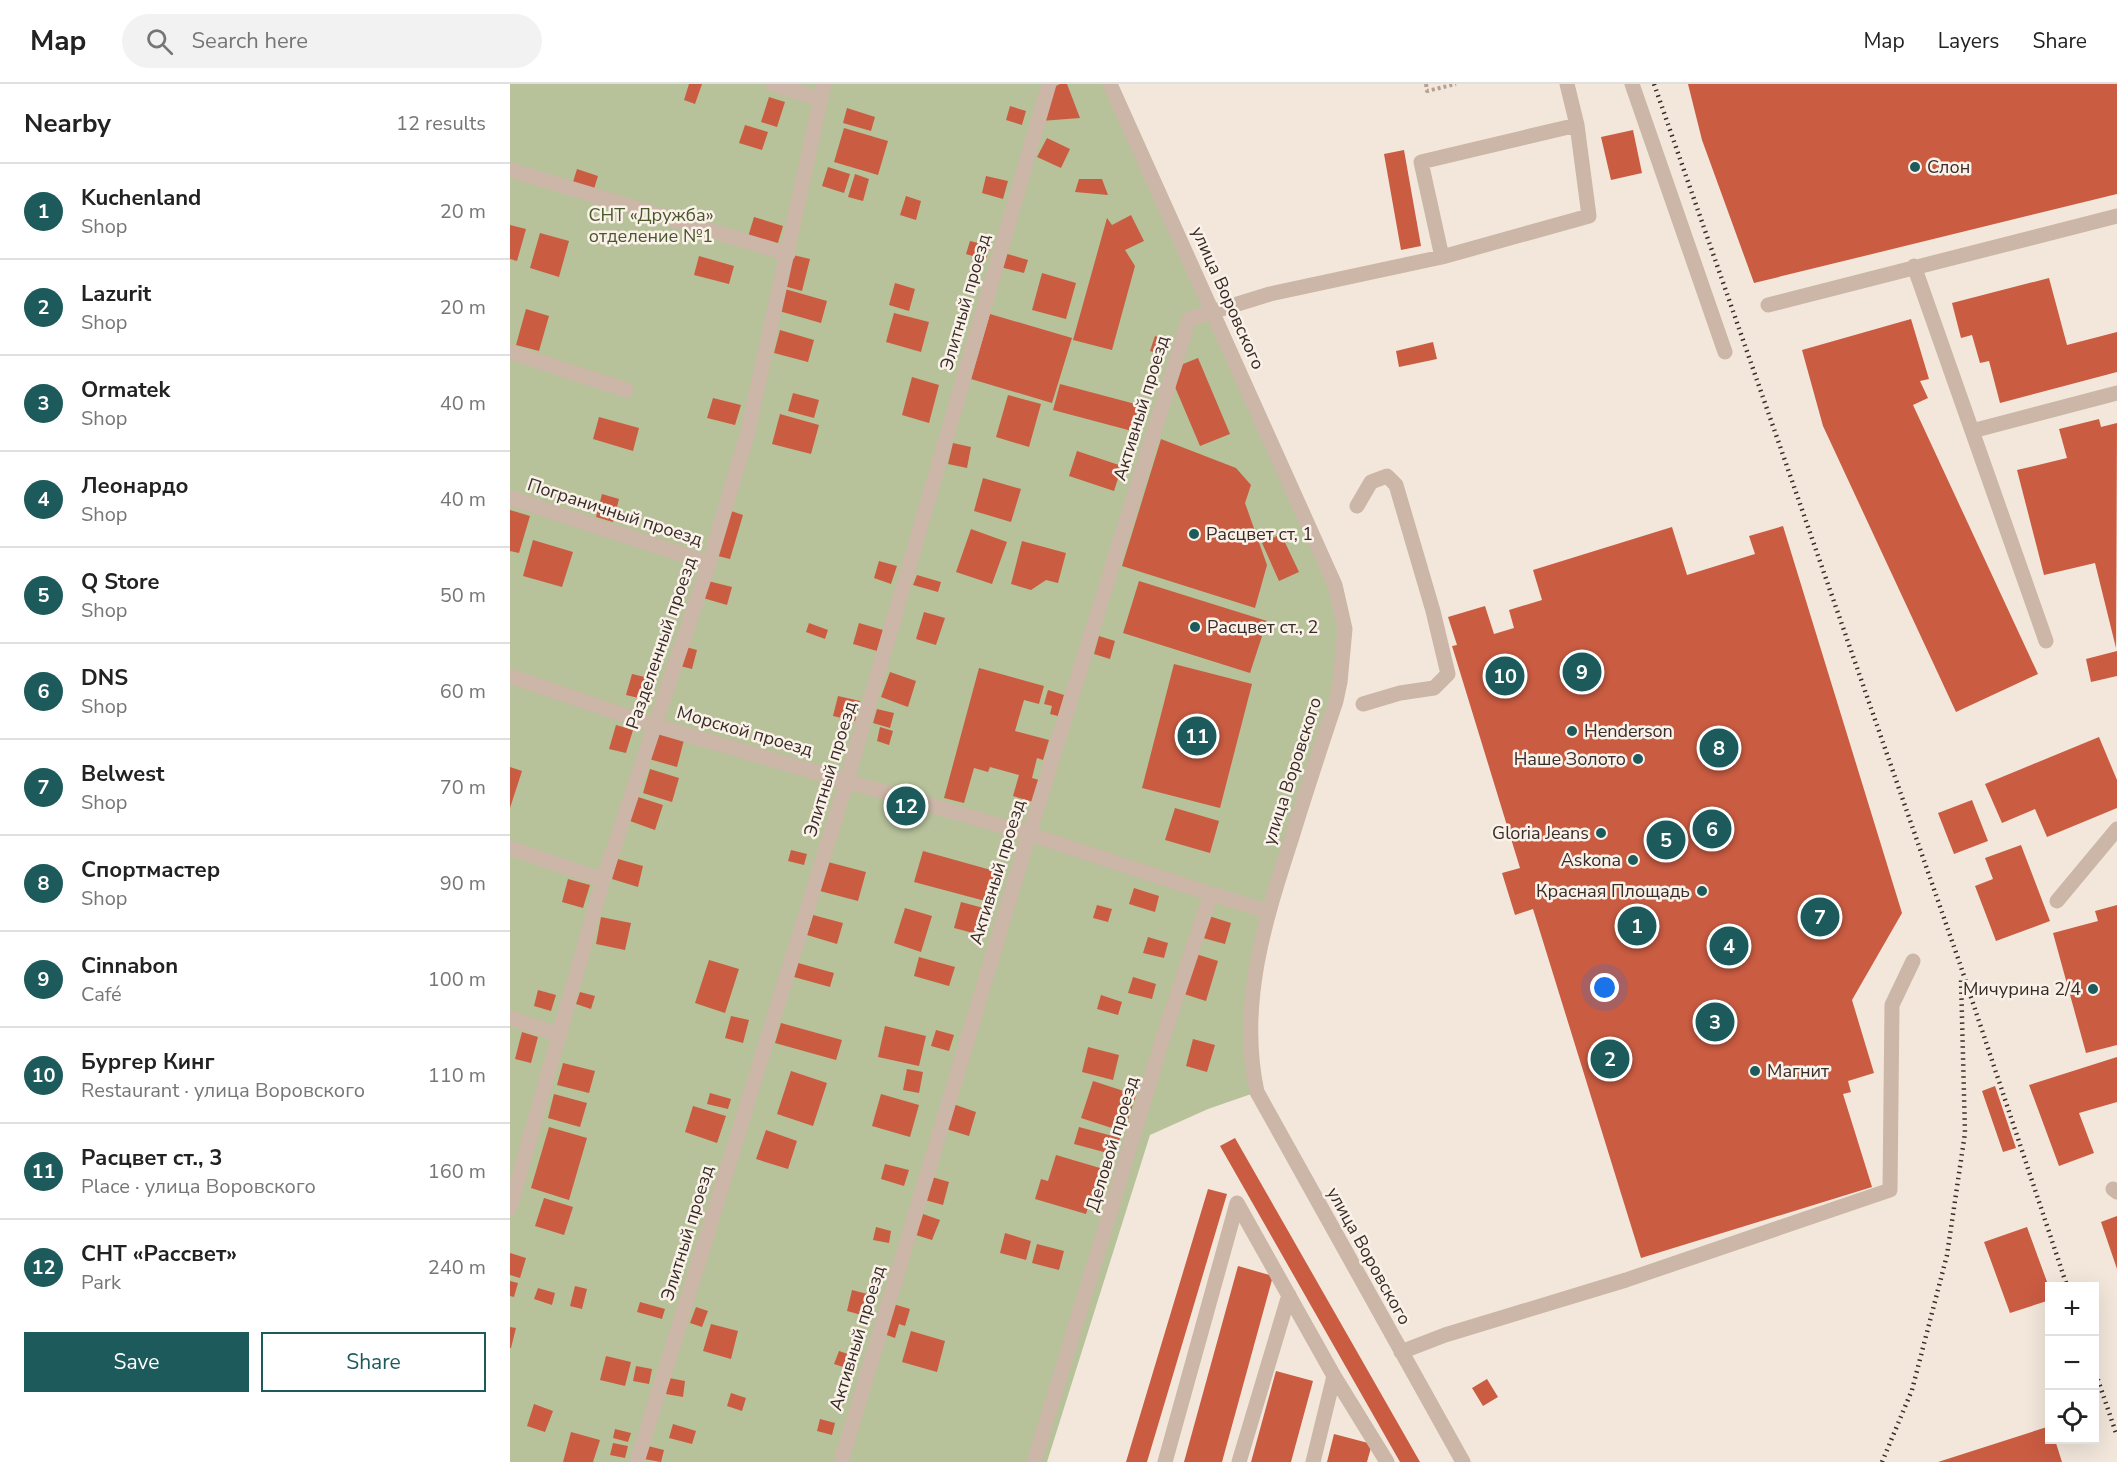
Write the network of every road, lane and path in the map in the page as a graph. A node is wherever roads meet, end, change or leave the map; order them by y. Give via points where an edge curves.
1 (772, 84) edge
2 (824, 84) edge
3 (1049, 84) edge
4 (1110, 84) edge
5 (1426, 84) edge
6 (1456, 84) edge
7 (1567, 84) edge
8 (1632, 84) edge
9 (820, 99) junction
10 (1576, 125) junction
11 (510, 170) edge
12 (2117, 216) edge
13 (788, 254) junction
14 (1442, 257) junction
15 (1914, 266) junction
16 (1768, 305) dead end
17 (1213, 312) junction
18 (510, 352) edge
19 (1725, 352) dead end
20 (626, 390) dead end
21 (2117, 393) edge
22 (1972, 431) junction
23 (510, 498) edge
24 (1357, 506) dead end
25 (709, 563) junction
26 (2046, 641) dead end
27 (510, 675) edge
28 (1363, 704) dead end
29 (653, 725) junction
30 (847, 780) junction
31 (2117, 830) edge
32 (1029, 834) junction
33 (510, 848) edge
34 (603, 880) junction
35 (1211, 894) junction
36 (2057, 901) dead end
37 (1268, 911) junction
38 (1913, 961) dead end
39 (510, 1018) edge
40 (560, 1035) junction
41 (514, 1178) edge
42 (510, 1208) edge
43 (1289, 1295) junction
44 (1401, 1352) junction
45 (1334, 1376) junction
46 (637, 1462) edge
47 (841, 1462) edge
48 (1034, 1462) edge
49 (1165, 1462) edge
50 (1239, 1462) edge
51 (1313, 1462) edge
52 (1387, 1462) edge
53 (1463, 1462) edge

1 - 9 street
2 - 9 street, Разделенный проезд
3 - 30 street, Элитный проезд
4 - 17 street, улица Воровского
5 - 6 path via 1428,91
7 - 10 street
8 - 19 street
9 - 13 street, Разделенный проезд
10 - 14 street via 1589,216
10 - 14 street via 1421,162
11 - 13 street
12 - 15 street
13 - 25 street, Разделенный проезд via 747,435
14 - 17 street via 1270,294
15 - 16 street
15 - 22 street
17 - 32 street, Активный проезд via 1189,319
17 - 37 street, улица Воровского via 1335,585 1345,629 1335,701
18 - 20 street
21 - 22 street
22 - 26 street
23 - 25 street, Пограничный проезд
24 - 28 street via 1371,482 1387,476 1396,485 1448,674 1434,688
25 - 29 street, Разделенный проезд
27 - 29 street, Морской проезд
29 - 30 street, Морской проезд
29 - 34 street, Разделенный проезд
30 - 32 street, Морской проезд
30 - 46 street, Элитный проезд
31 - 36 street
32 - 35 street, Морской проезд
32 - 47 street, Активный проезд
33 - 34 street
34 - 40 street, Разделенный проезд
35 - 37 street
35 - 48 street, Деловой проезд via 1162,1041
37 - 44 street, улица Воровского via 1254,976 1249,1032 1257,1092
38 - 44 street via 1892,1005 1890,1190
39 - 40 street
40 - 41 street, Разделенный проезд
41 - 42 street, Разделенный проезд
43 - 45 street
43 - 49 street via 1237,1203
43 - 50 street
44 - 53 street, улица Воровского
45 - 51 street
45 - 52 street

